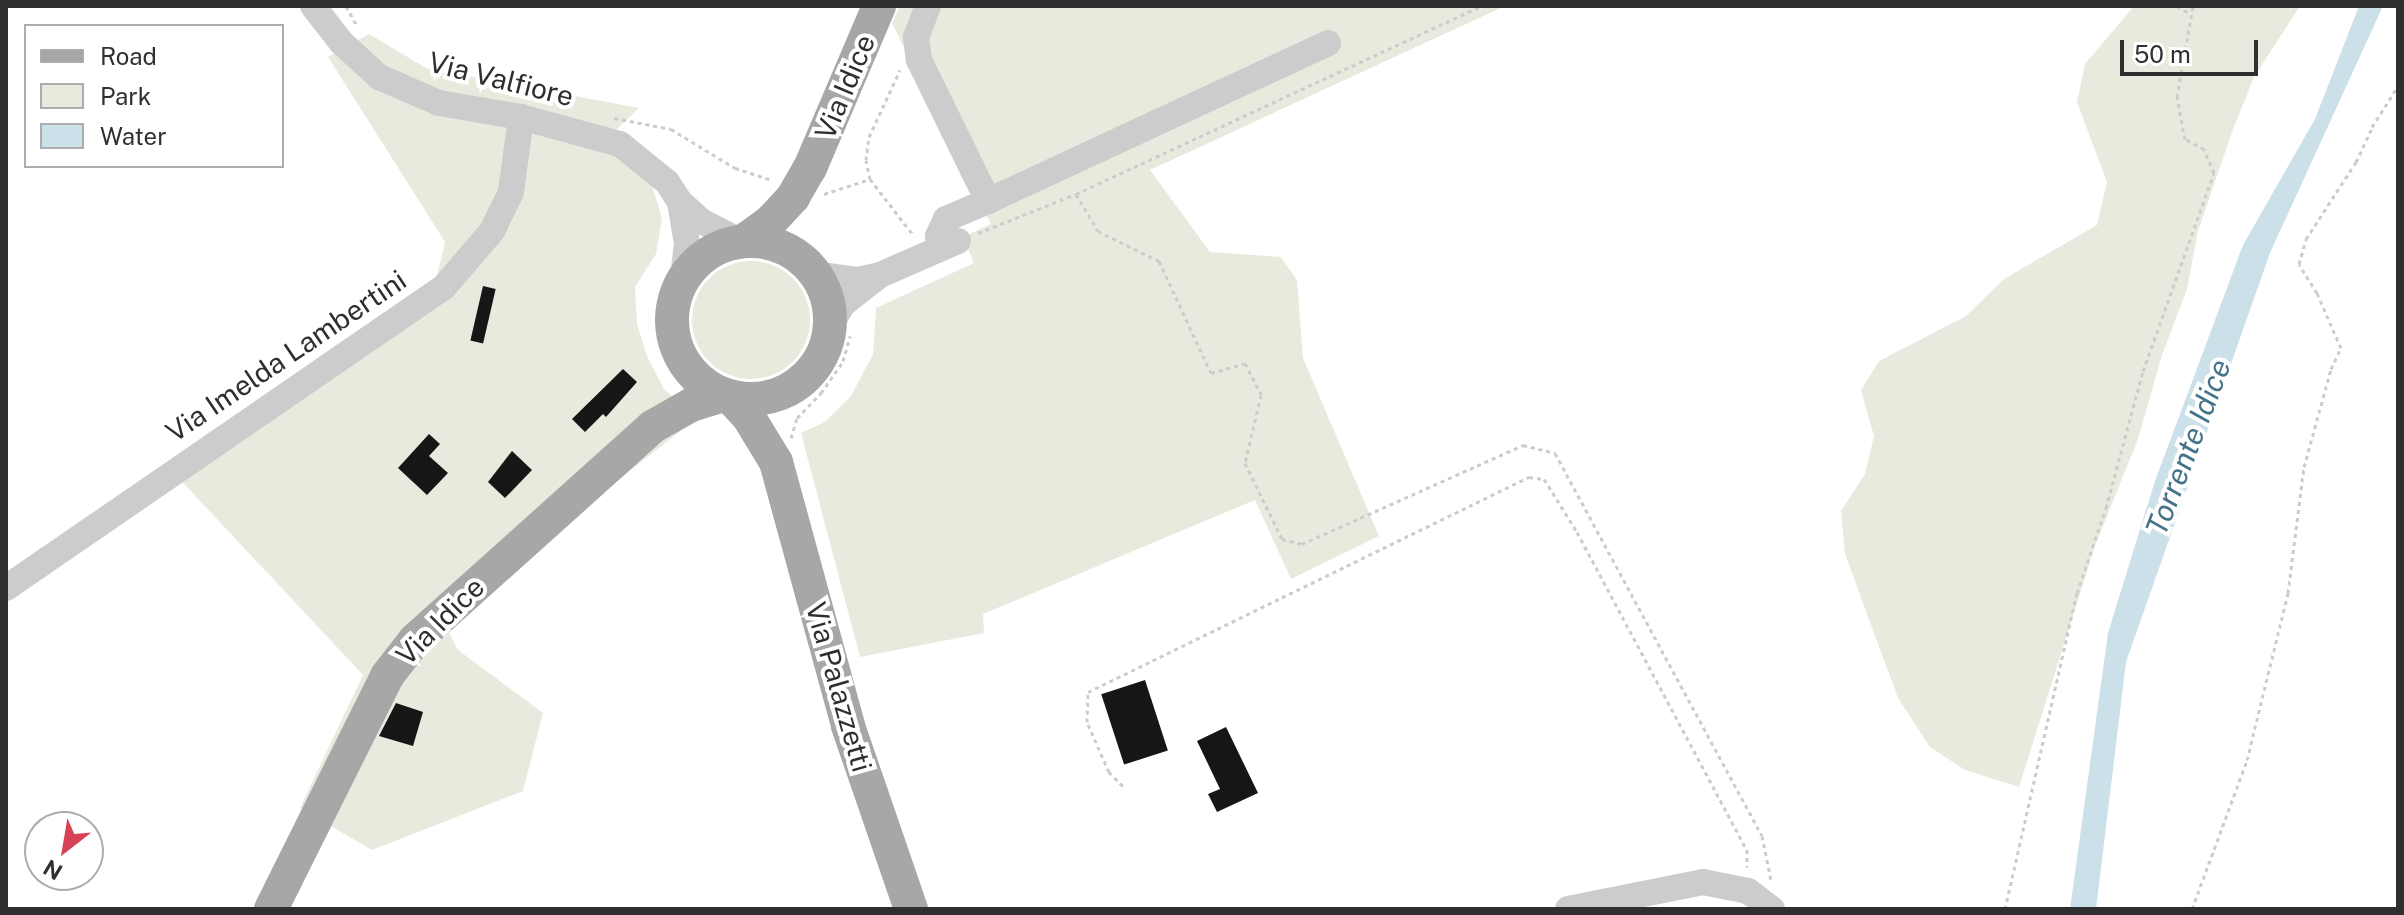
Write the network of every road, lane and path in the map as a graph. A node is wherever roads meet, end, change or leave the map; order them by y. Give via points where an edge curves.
1 (313, 6) edge
2 (346, 6) edge
3 (879, 6) edge
4 (928, 6) edge
5 (1481, 6) edge
6 (2177, 6) edge
7 (2193, 6) edge
8 (2189, 13) junction
9 (359, 32) dead end
10 (1328, 43) dead end
11 (900, 68) dead end
12 (2398, 86) edge
13 (601, 116) dead end
14 (521, 117) junction
15 (870, 179) junction
16 (773, 181) dead end
17 (813, 183) junction
18 (1076, 194) junction
19 (988, 201) junction
20 (680, 202) junction
21 (742, 240) junction
22 (942, 247) junction
23 (810, 267) junction
24 (880, 275) junction
25 (683, 278) junction
26 (840, 329) junction
27 (682, 356) junction
28 (790, 389) junction
29 (727, 396) junction
30 (652, 427) junction
31 (783, 452) junction
32 (6, 588) edge
33 (1123, 786) dead end
34 (1748, 891) junction
35 (1774, 898) edge
36 (271, 909) edge
37 (911, 909) edge
38 (1568, 909) edge
39 (2005, 909) edge
40 (2192, 909) edge

1 - 14 street, Via Valfiore via 341,42 379,77 439,103
2 - 9 path
3 - 17 main road, Via Idice
4 - 19 street via 916,37 919,60
5 - 18 path
6 - 8 path
7 - 8 path
8 - 39 path via 2177,97 2185,139 2204,149 2214,173 2143,371 2077,593
10 - 19 street
11 - 15 path via 869,137
12 - 40 path via 2306,239 2299,264 2341,348 2304,467 2288,593 2247,760
13 - 16 path via 671,129 735,168
14 - 20 street, Via Valfiore via 620,144 667,182
14 - 32 street, Via Imelda Lambertini via 511,192 492,231 444,287
15 - 17 path
15 - 22 path
17 - 21 main road, Via Idice
17 - 23 main road, Via Idice via 799,234
18 - 22 path
18 - 35 path via 1098,231 1159,261 1211,373 1245,363 1261,395 1245,463 1282,539 1302,544 1523,445 1555,453 1762,836
19 - 22 street via 946,219 938,236
20 - 21 street, Via Valfiore via 701,221
20 - 25 street via 687,244
21 - 23 main road via 771,242
21 - 25 main road, Via Idice via 708,253
22 - 24 street
23 - 24 street via 857,280
23 - 26 main road, Via Idice
24 - 26 street via 843,304
25 - 27 main road, Via Idice via 673,304 673,333
26 - 28 main road, Via Idice via 808,377
26 - 31 path via 843,361 797,418
27 - 29 main road, Via Idice via 695,377
27 - 30 main road, Via Idice via 675,389
28 - 29 main road, Via Idice via 756,400
28 - 31 main road, Via Palazzetti via 778,424
29 - 30 main road, Via Idice via 691,405
29 - 31 main road, Via Palazzetti
30 - 36 main road, Via Idice via 415,640 387,676
31 - 37 main road, Via Palazzetti via 848,726
33 - 34 path via 1109,772 1087,722 1088,692 1529,477 1544,479 1747,850
34 - 35 street
34 - 38 street via 1703,882

